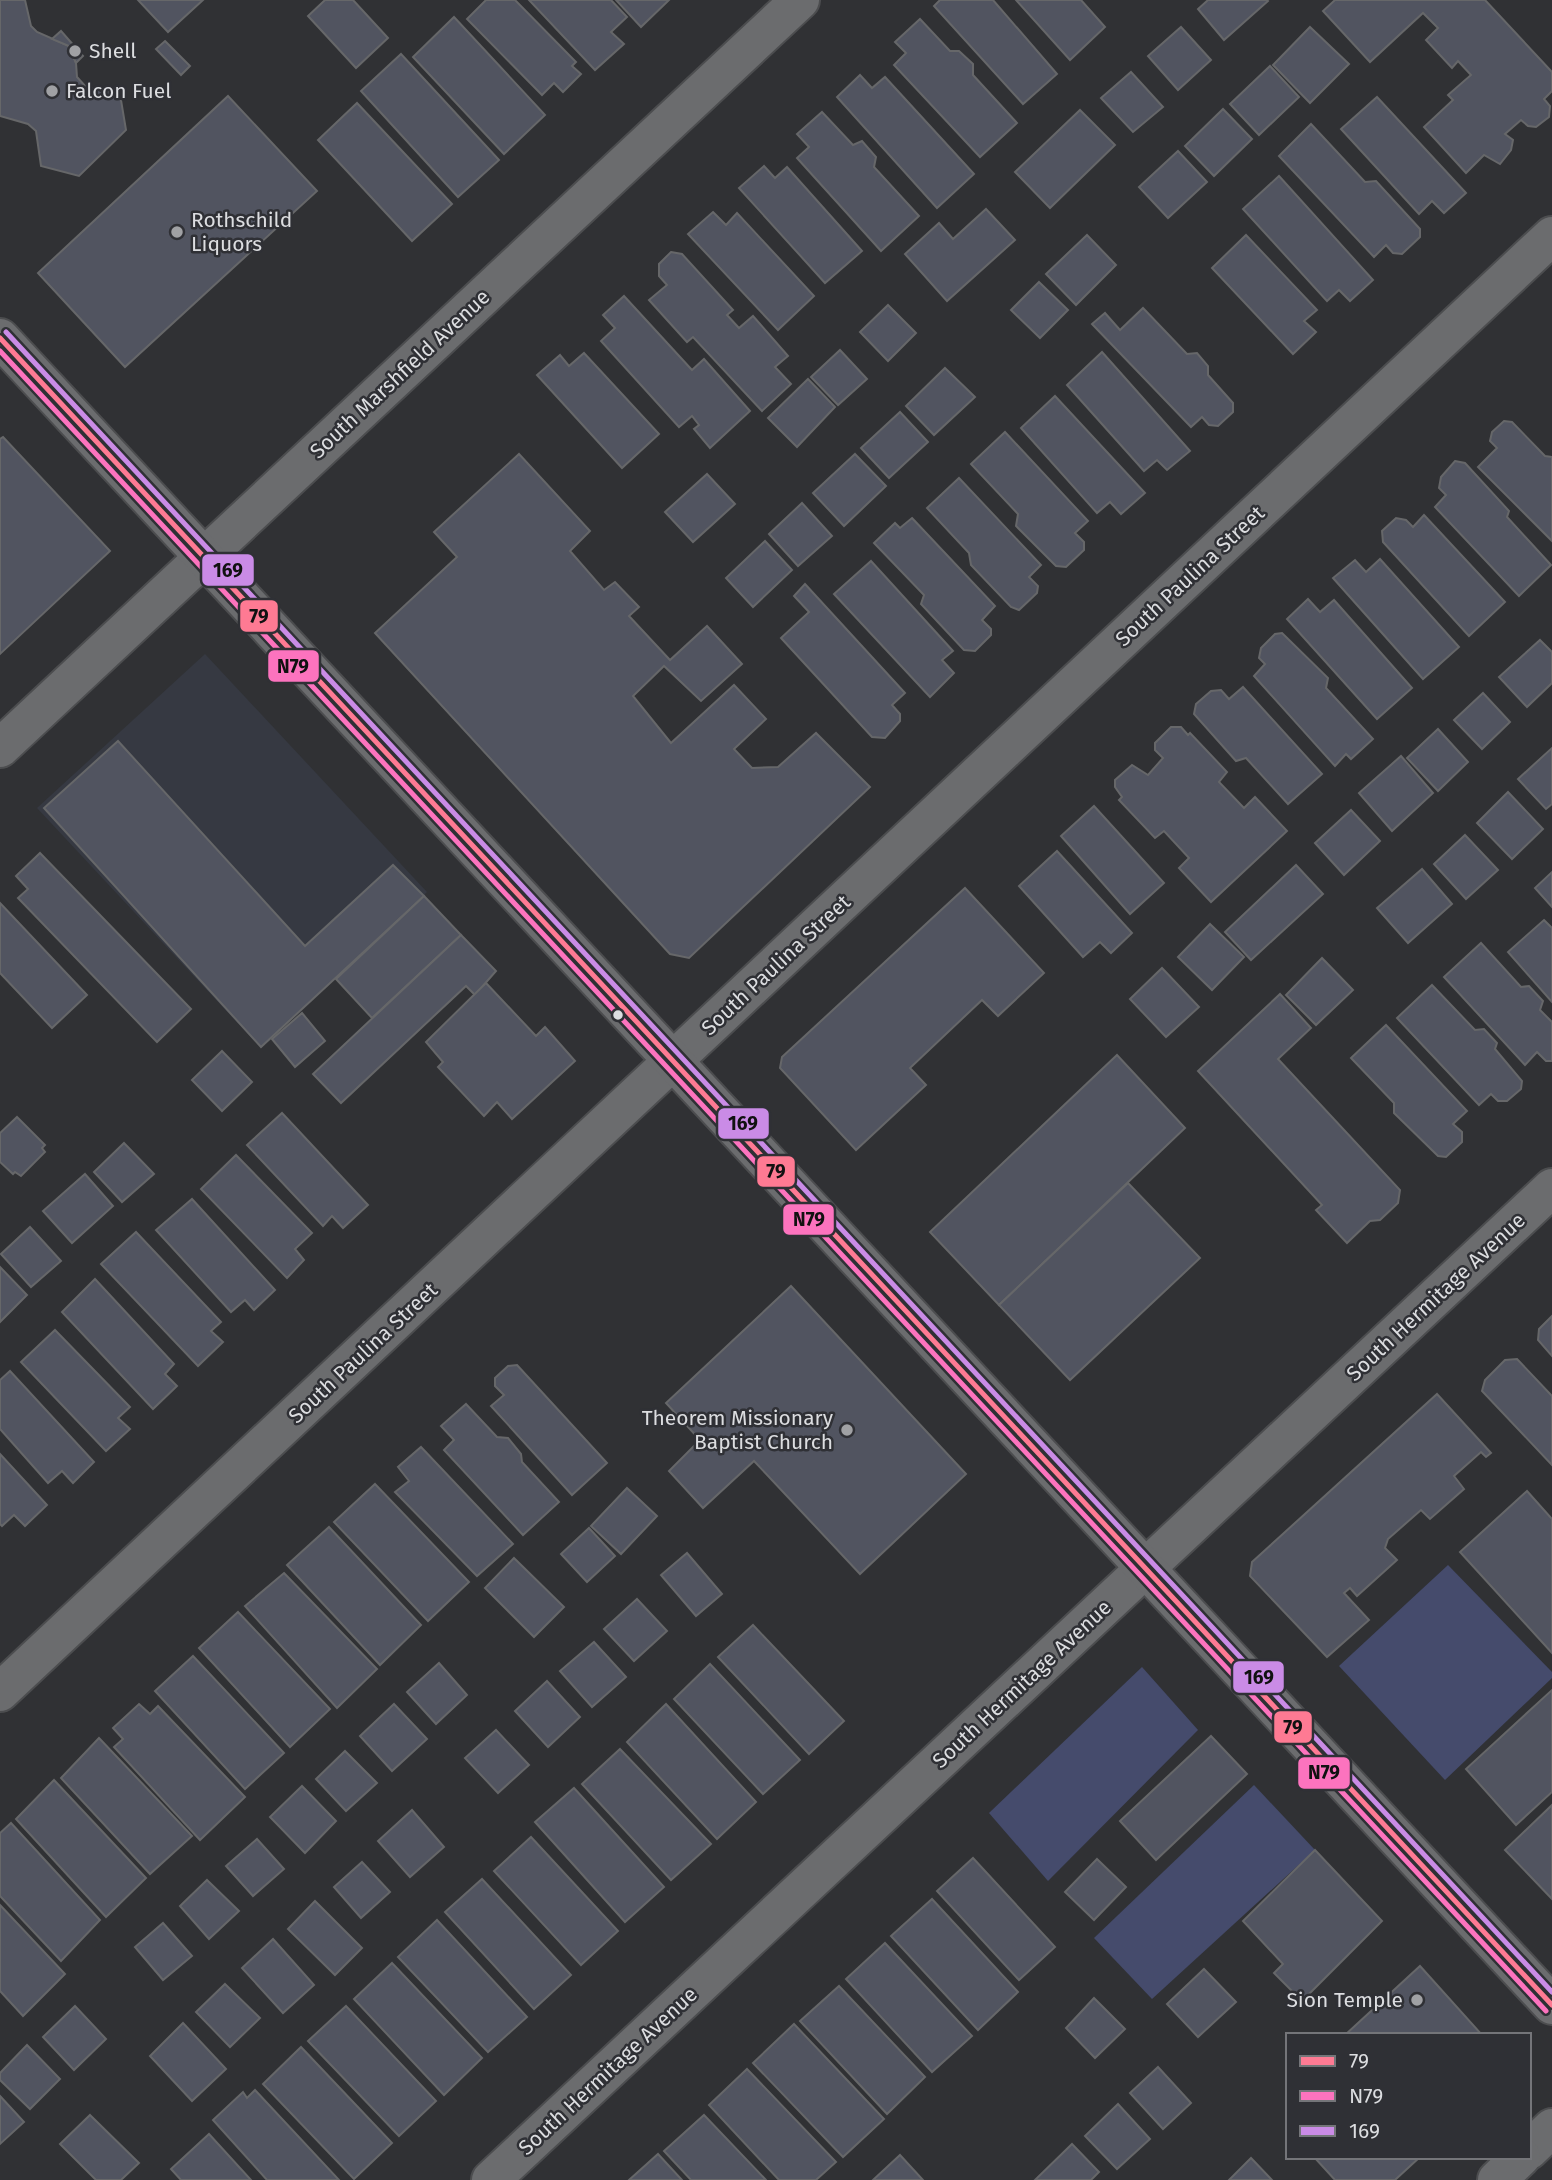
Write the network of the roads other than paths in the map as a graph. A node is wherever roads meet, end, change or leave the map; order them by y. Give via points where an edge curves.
1 (800, 0) edge
2 (1552, 236) edge
3 (0, 338) edge
4 (204, 557) junction
5 (0, 748) edge
6 (674, 1061) junction
7 (1552, 1188) edge
8 (1146, 1569) junction
9 (0, 1692) edge
10 (1552, 2005) edge
11 (1552, 2128) edge
12 (1531, 2148) edge
13 (1519, 2159) edge
14 (491, 2180) edge
15 (1497, 2180) edge

1 - 4 street, South Marshfield Avenue
2 - 6 street, South Paulina Street
3 - 4 street
4 - 5 street, South Marshfield Avenue
4 - 6 street
6 - 8 street
6 - 9 street, South Paulina Street
7 - 8 street, South Hermitage Avenue
8 - 10 street
8 - 14 street, South Hermitage Avenue
11 - 12 street
13 - 15 street

